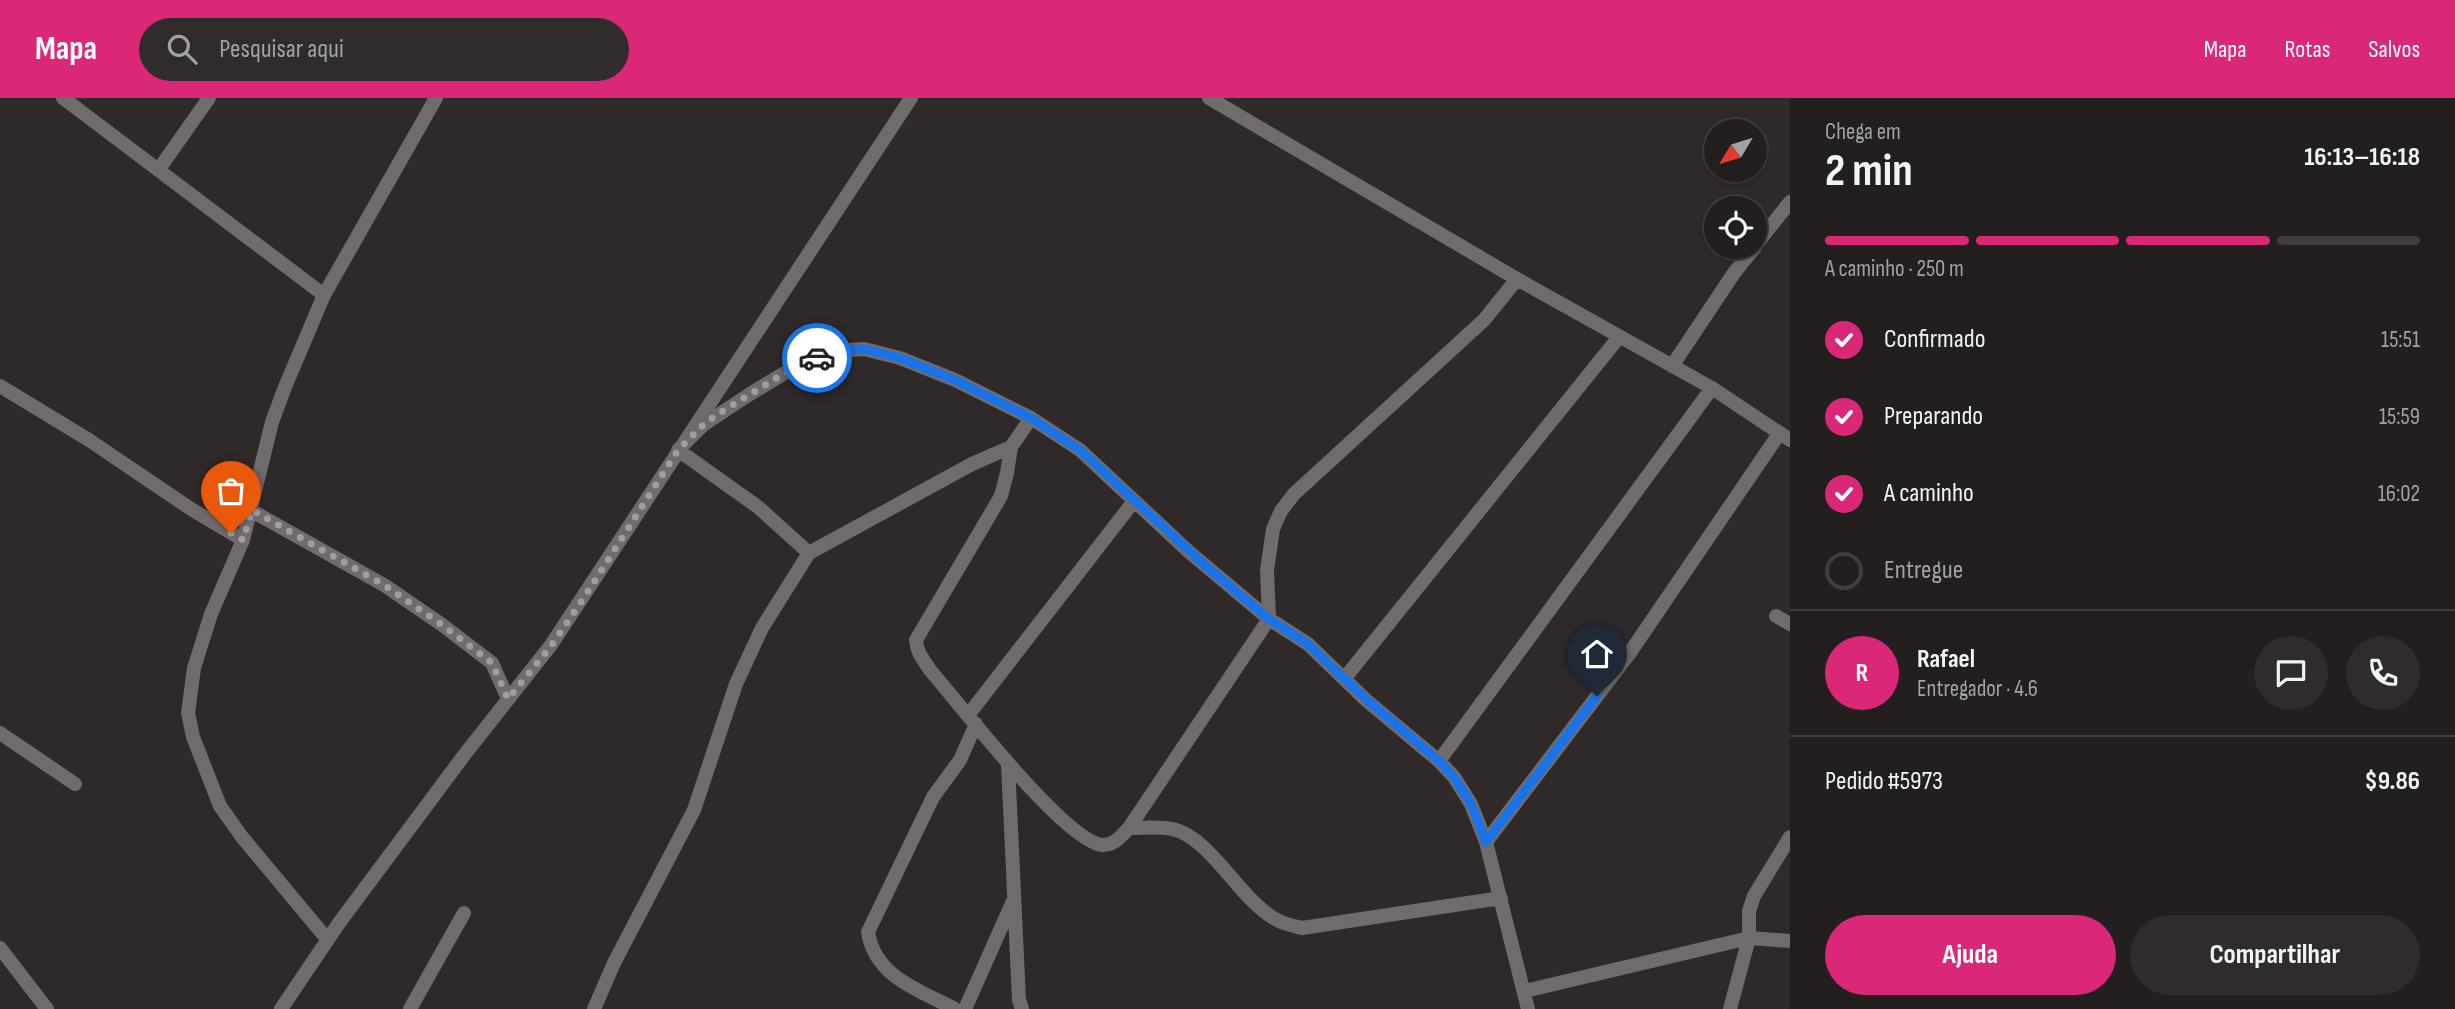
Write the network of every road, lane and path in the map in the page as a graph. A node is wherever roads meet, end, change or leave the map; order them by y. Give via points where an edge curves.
1 (63, 98) edge
2 (209, 98) edge
3 (436, 98) edge
4 (911, 98) edge
5 (1209, 98) edge
6 (159, 169) junction
7 (1790, 202) edge
8 (1767, 232) edge
9 (1745, 259) edge
10 (1517, 279) junction
11 (324, 295) junction
12 (1619, 337) junction
13 (1672, 366) junction
14 (0, 386) edge
15 (1712, 388) junction
16 (1031, 418) junction
17 (1785, 437) edge
18 (1011, 447) junction
19 (678, 450) junction
20 (1134, 501) junction
21 (252, 510) junction
22 (243, 540) junction
23 (809, 553) junction
24 (1776, 616) dead end
25 (1269, 619) junction
26 (1790, 624) edge
27 (1344, 678) junction
28 (508, 699) junction
29 (972, 719) junction
30 (0, 733) edge
31 (1439, 761) junction
32 (1008, 764) junction
33 (75, 784) dead end
34 (1129, 828) junction
35 (1790, 838) edge
36 (1486, 842) junction
37 (1502, 898) junction
38 (1014, 900) junction
39 (464, 913) dead end
40 (1749, 938) junction
41 (327, 939) junction
42 (1790, 941) edge
43 (0, 948) edge
44 (1525, 991) junction
45 (47, 1009) edge
46 (281, 1009) edge
47 (410, 1009) edge
48 (594, 1009) edge
49 (955, 1009) edge
50 (965, 1009) edge
51 (1022, 1009) edge
52 (1528, 1009) edge
53 (1730, 1009) edge

1 - 6 street
2 - 6 street
3 - 11 street
4 - 19 street
5 - 10 street
6 - 11 street
7 - 8 street
9 - 13 street
10 - 12 street
10 - 25 street via 1484,320 1303,485 1281,511 1266,570
11 - 21 street via 272,422
12 - 13 street
12 - 27 street
13 - 15 street
14 - 22 street
15 - 17 street
15 - 31 street
16 - 18 street
16 - 19 street via 900,358 864,349 834,351 750,394 703,425
16 - 20 street via 1080,450
17 - 36 street
18 - 23 street
18 - 29 street via 1001,496 916,640 919,655
19 - 23 street via 758,507
19 - 28 street via 551,646
20 - 25 street
20 - 29 street
21 - 22 street
21 - 28 street via 384,585 441,624 492,663
22 - 41 street via 197,657 188,713 193,737 220,806
23 - 48 street via 757,639 736,684 694,810
24 - 26 street
25 - 27 street via 1308,644
25 - 34 street
27 - 31 street
28 - 41 street
29 - 32 street
29 - 49 street via 960,760 933,797 868,932 877,960 894,977
30 - 33 street
31 - 36 street via 1471,804
32 - 34 street via 1056,814 1093,843 1112,843
32 - 38 street
34 - 37 street via 1172,828 1188,835 1252,901 1277,921 1302,928
35 - 40 street via 1754,896
36 - 37 street
37 - 44 street
38 - 50 street
38 - 51 street
39 - 47 street
40 - 42 street
40 - 44 street
40 - 53 street
41 - 46 street
43 - 45 street
44 - 52 street

